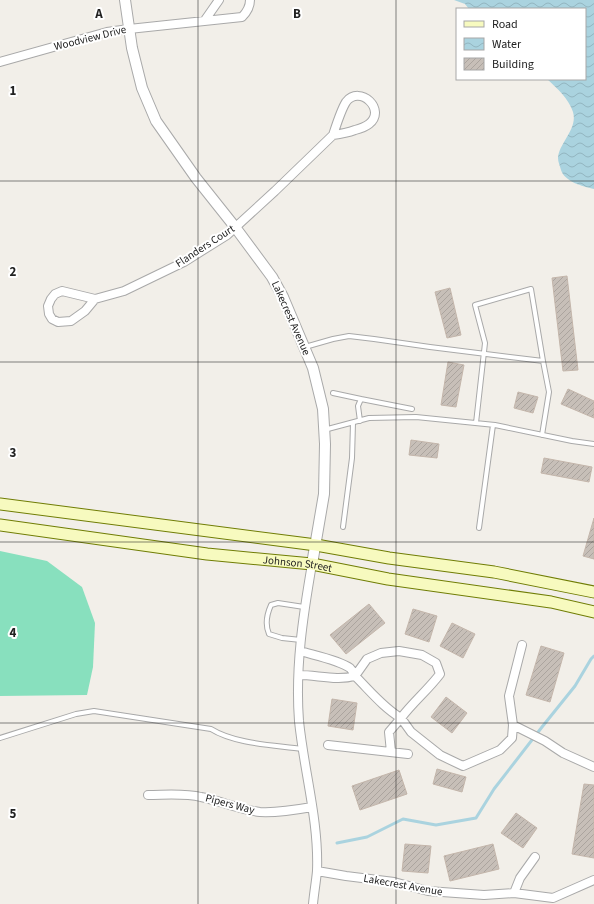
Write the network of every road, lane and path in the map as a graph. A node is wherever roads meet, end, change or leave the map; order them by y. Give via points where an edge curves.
1 (125, 0) edge
2 (219, 0) edge
3 (250, 0) edge
4 (205, 20) junction
5 (129, 29) junction
6 (0, 62) edge
7 (334, 135) junction
8 (235, 227) junction
9 (96, 300) junction
10 (304, 347) junction
11 (485, 354) junction
12 (543, 361) junction
13 (333, 393) dead end
14 (361, 398) junction
15 (412, 409) dead end
16 (360, 421) junction
17 (353, 423) junction
18 (476, 423) junction
19 (493, 425) junction
20 (324, 430) junction
21 (542, 435) junction
22 (594, 444) edge
23 (0, 504) edge
24 (0, 525) edge
25 (343, 527) dead end
26 (480, 528) dead end
27 (316, 545) junction
28 (312, 564) junction
29 (594, 592) edge
30 (304, 607) junction
31 (594, 612) edge
32 (301, 640) junction
33 (522, 645) dead end
34 (300, 651) junction
35 (298, 675) junction
36 (355, 676) junction
37 (401, 718) junction
38 (513, 725) junction
39 (0, 738) edge
40 (328, 745) dead end
41 (302, 749) junction
42 (391, 752) junction
43 (408, 754) dead end
44 (594, 767) edge
45 (148, 795) dead end
46 (312, 808) junction
47 (535, 857) dead end
48 (317, 871) junction
49 (594, 880) edge
50 (514, 893) junction
51 (313, 904) edge

1 - 5 street, Lakecrest Avenue
2 - 4 street
3 - 4 street, Woodview Drive via 247,12 242,16
4 - 5 street, Woodview Drive
5 - 6 street, Woodview Drive via 107,32
5 - 8 street, Lakecrest Avenue via 142,88 156,121
7 - 7 street, Flanders Court via 346,102 362,96 372,102 375,113 369,124
7 - 8 street, Flanders Court
8 - 9 street, Flanders Court via 184,262 124,291
8 - 10 street, Lakecrest Avenue via 272,277
9 - 9 street, Flanders Court via 62,292 55,294 48,306 49,314 58,322 71,321
10 - 11 lane via 349,336
10 - 20 street, Lakecrest Avenue via 313,368 323,409
11 - 12 lane
11 - 12 lane via 485,343 475,305 531,289
11 - 18 lane
12 - 21 lane via 549,392
13 - 14 lane
14 - 15 lane
14 - 16 lane via 358,406
16 - 17 lane
16 - 18 lane via 369,418 416,417
17 - 20 lane
17 - 25 lane via 352,458
18 - 19 lane
19 - 21 lane
19 - 26 lane
20 - 27 street, Lakecrest Avenue via 324,494
21 - 22 lane
23 - 27 main road, Johnson Street
24 - 28 main road, Johnson Street via 208,554
27 - 28 street, Lakecrest Avenue
27 - 29 main road, Johnson Street via 494,572
28 - 30 street, Lakecrest Avenue
28 - 31 main road, Johnson Street via 388,579 551,602
30 - 32 street, Lakecrest Avenue
30 - 32 lane via 278,603 271,605 268,612 269,634
32 - 34 street, Lakecrest Avenue
33 - 38 street via 509,696
34 - 35 street, Lakecrest Avenue
34 - 36 street via 346,666
35 - 36 street via 347,678
35 - 41 street, Lakecrest Avenue
36 - 37 street
36 - 37 street via 367,659 381,653 399,651 422,655 436,663 440,674
37 - 38 street via 411,732 440,756 463,766 500,750 512,738
37 - 42 street via 389,732
38 - 44 street
39 - 41 lane via 76,714 94,711 211,729 234,739
40 - 42 street
41 - 46 street, Lakecrest Avenue
42 - 43 street
45 - 46 street, Pipers Way via 198,796 261,812
46 - 48 street, Lakecrest Avenue
47 - 50 street via 520,878
48 - 50 street, Lakecrest Avenue via 394,882 428,891 484,895
48 - 51 street, Lakecrest Avenue
49 - 50 street, Lakecrest Avenue via 554,898

